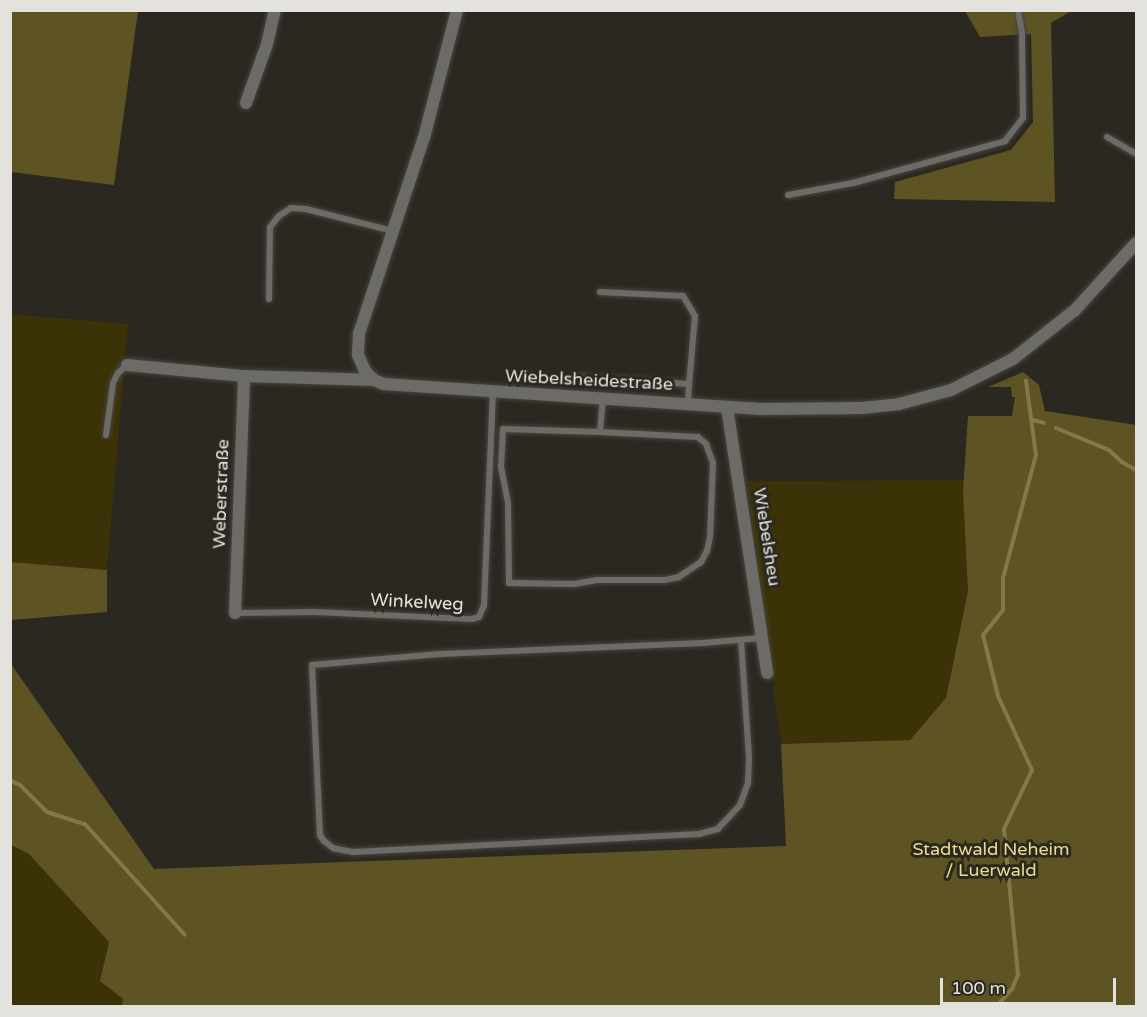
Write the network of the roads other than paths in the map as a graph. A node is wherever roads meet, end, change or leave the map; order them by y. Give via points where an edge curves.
1 (275, 10) edge
2 (457, 10) edge
3 (1018, 10) edge
4 (246, 103) dead end
5 (1107, 137) dead end
6 (1137, 154) edge
7 (788, 195) dead end
8 (393, 231) junction
9 (1137, 243) edge
10 (600, 292) dead end
11 (269, 299) dead end
12 (127, 365) joint
13 (244, 376) junction
14 (574, 377) dead end
15 (374, 380) junction
16 (688, 384) junction
17 (493, 392) junction
18 (603, 398) junction
19 (688, 404) junction
20 (727, 407) junction
21 (600, 432) junction
22 (106, 435) dead end
23 (234, 613) joint
24 (761, 638) junction
25 (741, 640) junction
26 (767, 673) dead end

1 - 4 street
2 - 8 street via 425,134
3 - 7 lane via 1023,118 1005,141 853,183
5 - 6 lane
8 - 11 lane via 291,208 270,227
8 - 15 street via 359,334 358,355
9 - 20 street, Wiebelsheidestraße via 1075,310 1044,337 993,371 951,390 899,404 862,408
10 - 16 lane via 683,296 695,315
12 - 13 street, Wiebelsheidestraße
12 - 22 lane via 113,383
13 - 15 street, Wiebelsheidestraße
13 - 23 street, Weberstraße
14 - 16 lane
15 - 17 street, Wiebelsheidestraße
16 - 19 lane
17 - 18 street, Wiebelsheidestraße
17 - 23 lane, Winkelweg via 484,605 479,617
18 - 19 street, Wiebelsheidestraße
18 - 21 lane
19 - 20 street, Wiebelsheidestraße
20 - 24 street, Wiebelsheu
21 - 21 lane via 503,429 501,467 508,503 509,583 665,580 679,577 701,562 708,551 713,463 706,444 698,437
24 - 25 lane
24 - 26 street, Wiebelsheu
25 - 25 lane via 440,654 312,666 320,835 333,848 353,852 699,834 718,829 740,805 748,783

